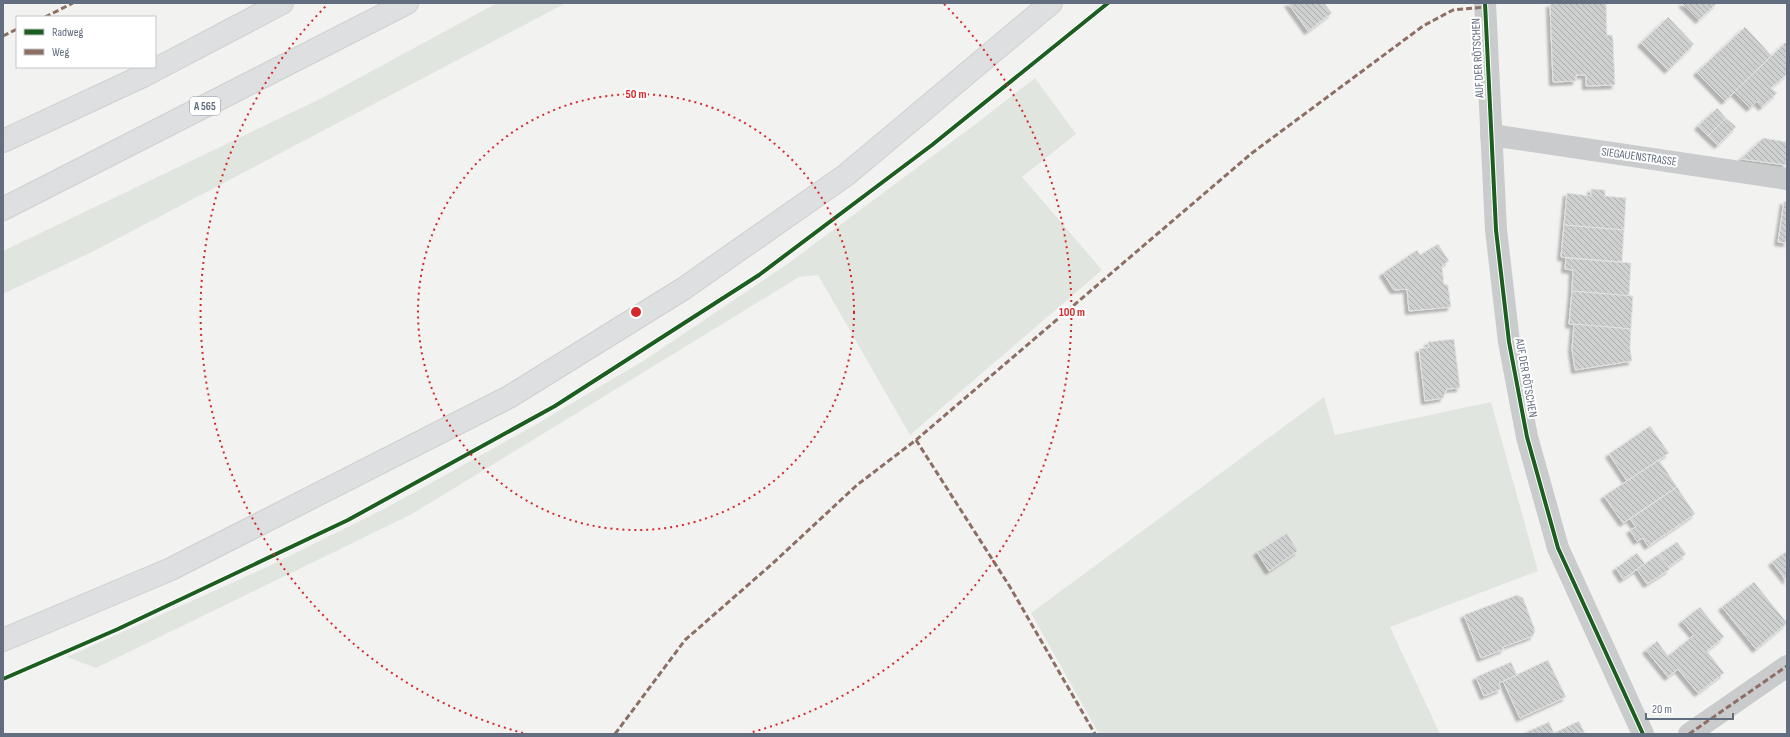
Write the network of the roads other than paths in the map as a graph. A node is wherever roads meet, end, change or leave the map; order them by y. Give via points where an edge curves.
1 (282, 3) edge
2 (407, 3) edge
3 (1051, 3) edge
4 (1485, 3) edge
5 (1491, 135) junction
6 (3, 141) edge
7 (1787, 179) edge
8 (3, 209) edge
9 (3, 640) edge
10 (1787, 666) edge
11 (1643, 734) edge
12 (1689, 734) edge

1 - 6 main road via 145,75
2 - 8 main road, A 565
3 - 9 main road via 846,175 683,289 509,397 171,569
4 - 5 street, AUF DER RÖTSCHEN
5 - 7 street, SIEGAUENSTRASSE
5 - 11 street, AUF DER RÖTSCHEN via 1496,230 1509,342 1527,437 1558,548
10 - 12 street

